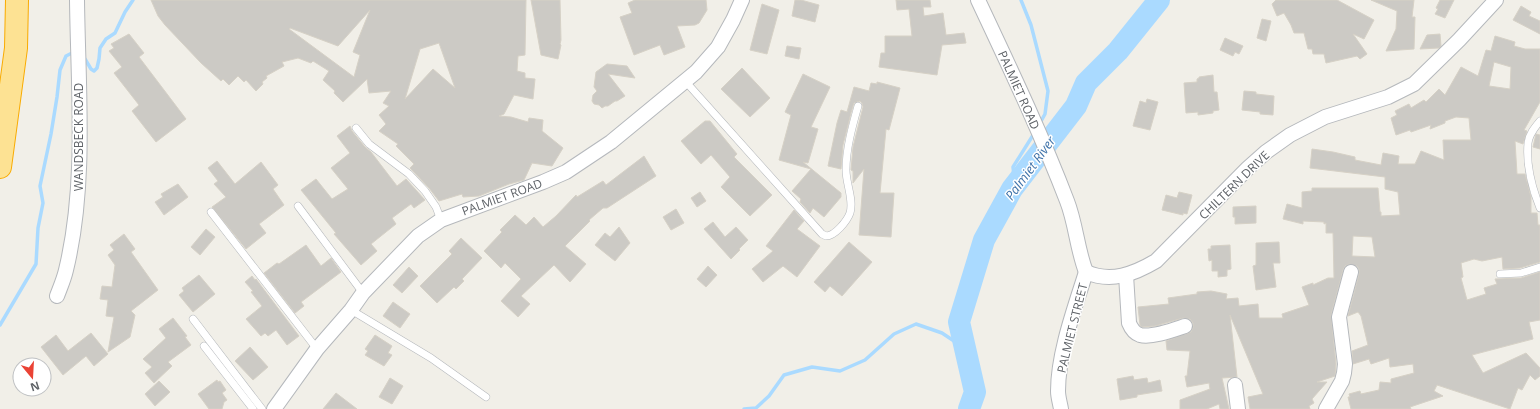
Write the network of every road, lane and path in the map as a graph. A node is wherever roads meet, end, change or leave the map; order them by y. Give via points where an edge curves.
1 (17, 0) edge
2 (77, 0) edge
3 (742, 0) edge
4 (978, 0) edge
5 (1496, 0) edge
6 (686, 82) junction
7 (858, 106) dead end
8 (1540, 120) edge
9 (356, 128) dead end
10 (0, 167) edge
11 (298, 206) dead end
12 (1540, 208) edge
13 (211, 212) dead end
14 (441, 220) junction
15 (1540, 267) edge
16 (1086, 272) junction
17 (1351, 272) dead end
18 (1500, 274) dead end
19 (1126, 275) junction
20 (363, 293) junction
21 (57, 296) dead end
22 (351, 310) junction
23 (193, 319) dead end
24 (1185, 326) dead end
25 (204, 346) dead end
26 (317, 349) junction
27 (1235, 385) dead end
28 (486, 397) dead end
29 (1330, 408) edge
30 (253, 409) edge
31 (262, 409) edge
32 (274, 409) edge
33 (1061, 409) edge
34 (1238, 409) edge

1 - 10 highway via 16,48
2 - 21 street, WANDSBECK ROAD via 80,153 78,195 66,272
3 - 6 street, PALMIET ROAD via 718,47
4 - 16 street, PALMIET ROAD via 1028,107 1067,202
5 - 19 street, CHILTERN DRIVE via 1455,45 1414,84 1388,97 1325,117 1290,135 1248,168 1156,260
6 - 7 lane via 826,236 833,234 850,212 846,170 850,133
6 - 14 street, PALMIET ROAD via 611,142 566,172
8 - 12 lane via 1528,142 1530,174
9 - 14 lane via 368,144 409,174 425,191
11 - 20 lane
13 - 26 lane
14 - 20 street, PALMIET ROAD via 418,236
15 - 18 lane via 1521,273
16 - 19 street, CHILTERN DRIVE via 1097,276
16 - 33 street, PALMIET STREET via 1061,360 1058,391
17 - 29 street via 1338,317 1344,373
19 - 24 street via 1129,323 1133,330 1140,335 1150,335
20 - 22 street, PALMIET ROAD
22 - 26 street, PALMIET ROAD
22 - 28 lane via 431,358
23 - 31 lane
25 - 30 lane
26 - 32 street, PALMIET ROAD
27 - 34 street

